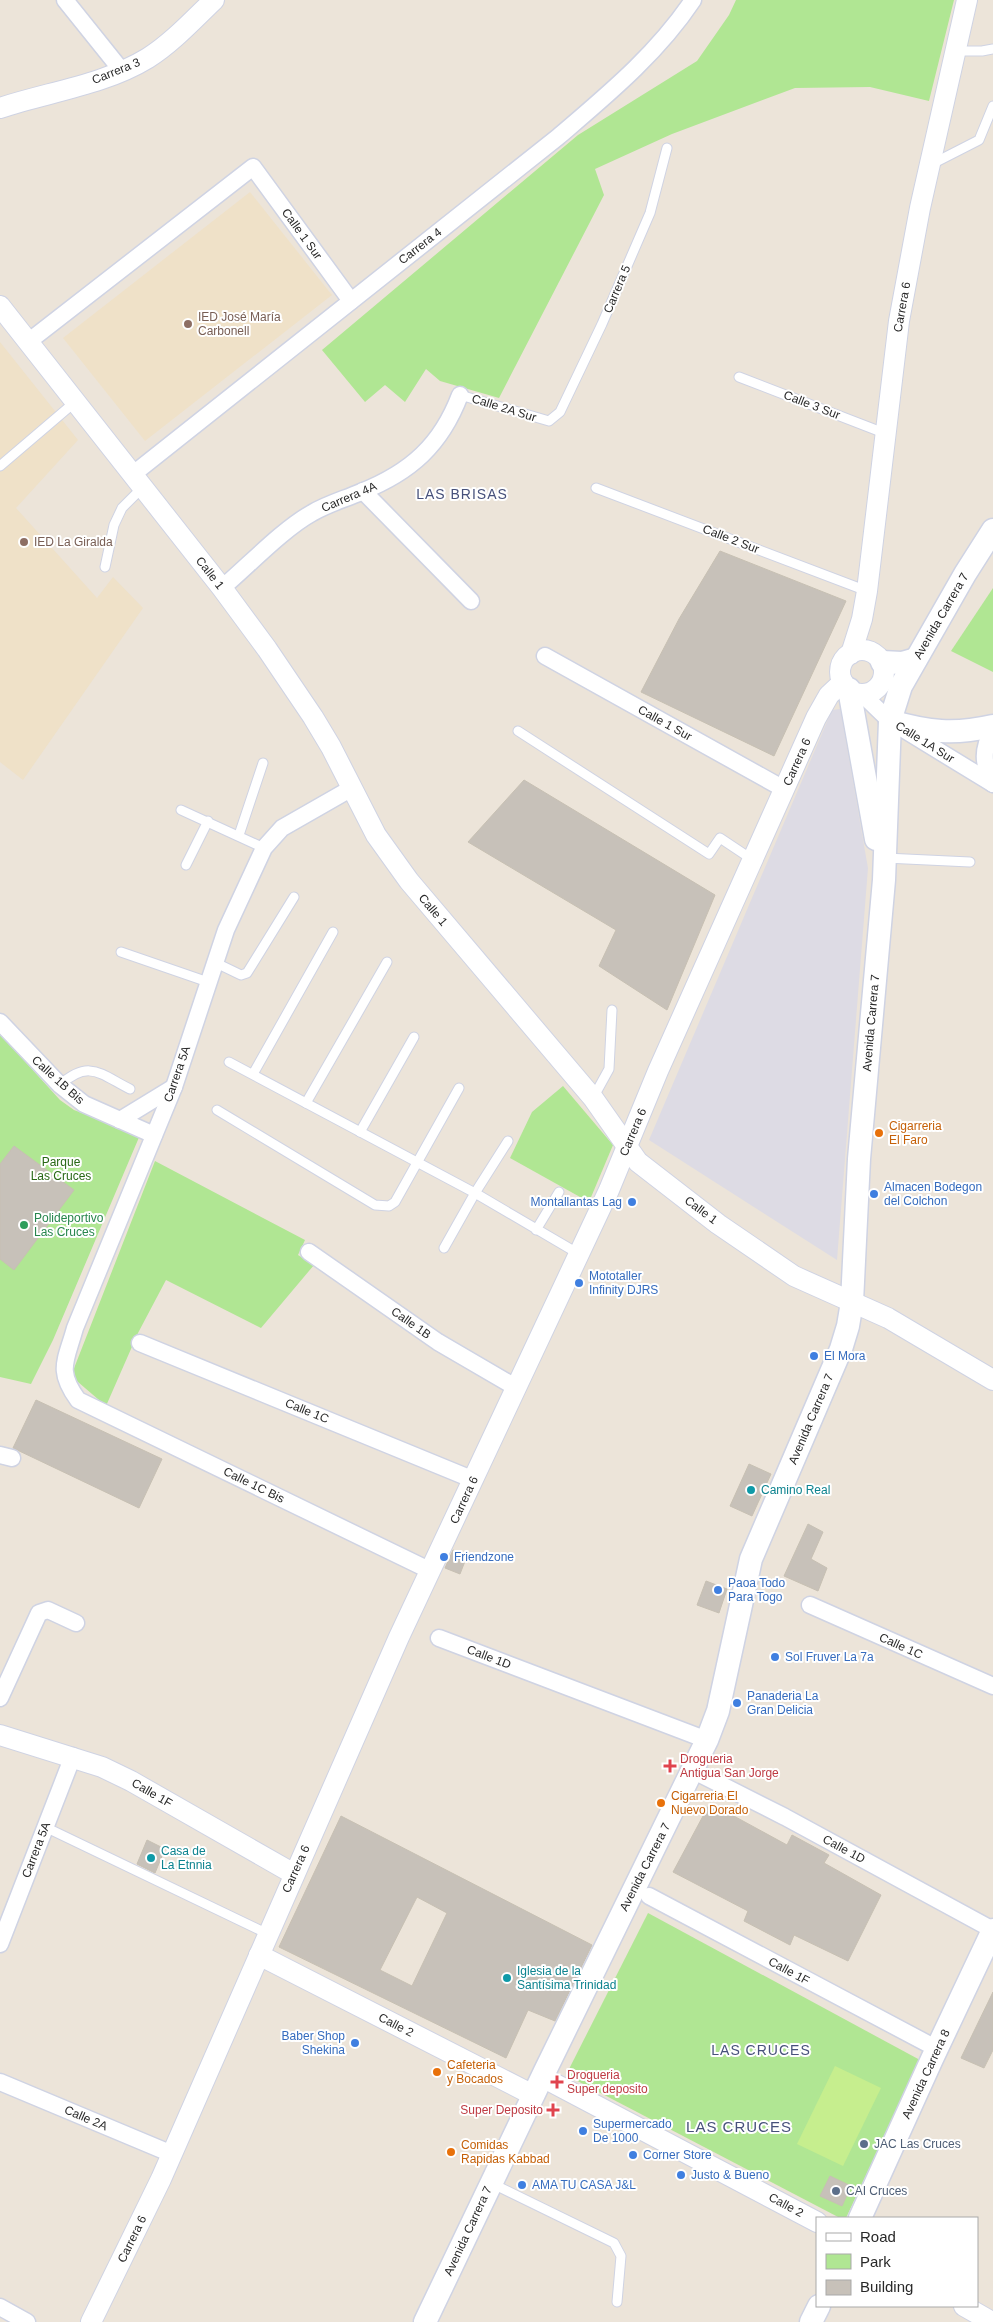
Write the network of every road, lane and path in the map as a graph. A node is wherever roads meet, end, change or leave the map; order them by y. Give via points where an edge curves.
1 (65, 0) edge
2 (693, 0) edge
3 (967, 0) edge
4 (206, 3) edge
5 (993, 49) edge
6 (955, 51) junction
7 (122, 71) junction
8 (993, 106) edge
9 (0, 108) edge
10 (667, 148) dead end
11 (929, 166) junction
12 (351, 301) junction
13 (0, 306) edge
14 (28, 342) junction
15 (739, 377) dead end
16 (460, 395) joint
17 (74, 402) junction
18 (548, 421) joint
19 (884, 433) junction
20 (0, 466) edge
21 (137, 482) junction
22 (596, 488) dead end
23 (363, 491) junction
24 (993, 530) edge
25 (105, 567) dead end
26 (222, 588) junction
27 (867, 591) junction
28 (471, 601) dead end
29 (862, 619) junction
30 (851, 654) junction
31 (545, 656) dead end
32 (877, 658) junction
33 (916, 659) junction
34 (851, 688) junction
35 (890, 721) junction
36 (993, 728) edge
37 (518, 730) dead end
38 (263, 763) dead end
39 (993, 784) edge
40 (352, 788) junction
41 (784, 789) junction
42 (180, 810) dead end
43 (208, 821) junction
44 (239, 835) junction
45 (264, 848) junction
46 (753, 860) junction
47 (970, 862) dead end
48 (186, 865) dead end
49 (884, 869) junction
50 (294, 897) dead end
51 (333, 932) dead end
52 (121, 952) dead end
53 (214, 962) junction
54 (387, 962) dead end
55 (208, 982) junction
56 (612, 1010) dead end
57 (0, 1022) edge
58 (414, 1038) dead end
59 (229, 1062) dead end
60 (253, 1074) junction
61 (60, 1085) junction
62 (174, 1088) junction
63 (459, 1088) dead end
64 (130, 1089) dead end
65 (593, 1098) junction
66 (306, 1103) junction
67 (216, 1110) dead end
68 (120, 1120) junction
69 (360, 1132) junction
70 (154, 1136) junction
71 (508, 1141) dead end
72 (627, 1146) junction
73 (417, 1163) junction
74 (559, 1192) dead end
75 (474, 1194) junction
76 (536, 1230) junction
77 (444, 1248) dead end
78 (309, 1252) dead end
79 (579, 1254) junction
80 (852, 1302) junction
81 (140, 1343) dead end
82 (993, 1380) edge
83 (517, 1388) junction
84 (78, 1400) joint
85 (474, 1480) junction
86 (431, 1571) junction
87 (810, 1606) dead end
88 (76, 1623) dead end
89 (438, 1638) dead end
90 (993, 1686) edge
91 (0, 1698) edge
92 (0, 1735) edge
93 (708, 1740) junction
94 (73, 1756) junction
95 (694, 1771) junction
96 (45, 1827) junction
97 (643, 1870) junction
98 (294, 1874) junction
99 (649, 1896) junction
100 (628, 1901) junction
101 (993, 1930) edge
102 (268, 1934) junction
103 (0, 1944) edge
104 (259, 1955) junction
105 (934, 2048) junction
106 (0, 2082) edge
107 (538, 2086) junction
108 (172, 2154) junction
109 (490, 2183) junction
110 (860, 2217) edge
111 (816, 2222) edge
112 (617, 2302) dead end
113 (0, 2307) edge
114 (818, 2307) edge
115 (966, 2307) edge
116 (27, 2322) edge
117 (91, 2322) edge
118 (425, 2322) edge
119 (811, 2322) edge
120 (992, 2322) edge

1 - 7 street
2 - 12 street, Carrera 4 via 654,50 620,84
3 - 6 street, Carrera 6
4 - 7 street, Carrera 3 via 149,57
5 - 6 lane
6 - 11 street, Carrera 6
7 - 9 street, Carrera 3
8 - 11 lane via 979,140
10 - 18 lane, Carrera 5 via 650,213 602,324 568,399 560,412
11 - 19 street, Carrera 6 via 899,321
12 - 14 street, Calle 1 Sur via 253,167
12 - 21 street, Carrera 4
13 - 14 street, Calle 1
14 - 17 street, Calle 1
15 - 19 lane, Calle 3 Sur
16 - 18 lane, Calle 2A Sur
16 - 23 street, Carrera 4A via 438,439 421,458
17 - 20 lane
17 - 21 street, Calle 1
19 - 27 street, Carrera 6
21 - 25 lane via 114,525
21 - 26 street, Calle 1
22 - 27 lane, Calle 2 Sur
23 - 26 street, Carrera 4A via 311,513
23 - 28 street
24 - 33 main road, Avenida Carrera 7
26 - 40 street, Calle 1 via 313,717
27 - 29 street, Carrera 6
29 - 30 street, Carrera 6
29 - 32 street, Carrera 6
30 - 32 street via 858,651
30 - 34 street via 841,669
31 - 41 street, Calle 1 Sur
32 - 33 main road via 902,663
32 - 34 street via 884,674 880,686 869,693
33 - 35 main road, Avenida Carrera 7 via 901,686
34 - 35 street, Calle 1A Sur
34 - 41 street, Carrera 6 via 834,689 823,705
34 - 49 main road
35 - 36 main road via 957,733
35 - 39 street, Calle 1A Sur
35 - 49 main road, Avenida Carrera 7
36 - 39 street via 983,754
37 - 46 lane via 709,854 720,838
38 - 44 lane
40 - 45 street, Carrera 5A via 282,828
40 - 65 street, Calle 1 via 376,835 409,882
41 - 46 street, Carrera 6
42 - 43 lane
43 - 44 lane
43 - 48 lane
44 - 45 lane
45 - 53 street, Carrera 5A
46 - 72 street, Carrera 6
47 - 49 lane
49 - 80 main road, Avenida Carrera 7 via 858,1159
50 - 53 lane via 247,973 241,975
51 - 60 lane
52 - 55 lane
53 - 55 street, Carrera 5A
54 - 66 lane
55 - 62 street, Carrera 5A
56 - 65 lane via 608,1069
57 - 61 street, Calle 1B Bis
58 - 69 lane
59 - 60 lane
60 - 66 lane
61 - 64 lane via 74,1073 90,1069
61 - 68 street, Calle 1B Bis via 84,1104
62 - 68 street
62 - 70 street, Carrera 5A
63 - 73 lane
65 - 72 street, Calle 1
66 - 69 lane
67 - 73 lane via 375,1205 389,1206 395,1202
68 - 70 street, Calle 1B Bis
69 - 73 lane
70 - 84 street, Carrera 5A via 75,1328 64,1369 66,1384
71 - 75 lane
72 - 79 street, Carrera 6
72 - 80 street, Calle 1 via 638,1162 655,1176 794,1276
73 - 75 lane
74 - 76 lane
75 - 76 lane
75 - 77 lane
76 - 79 lane
78 - 83 street, Calle 1B via 438,1342
79 - 83 street, Carrera 6
80 - 82 street, Calle 1 via 912,1331
80 - 93 main road, Avenida Carrera 7 via 841,1349 751,1559 718,1711
81 - 85 street, Calle 1C
83 - 85 street, Carrera 6
84 - 86 street, Calle 1C Bis
85 - 86 street, Carrera 6
86 - 98 street, Carrera 6
87 - 90 street, Calle 1C
88 - 91 street via 48,1610 39,1613
89 - 93 street, Calle 1D
92 - 94 street, Calle 1F
93 - 95 main road, Avenida Carrera 7
94 - 96 street, Carrera 5A
94 - 98 street, Calle 1F via 131,1781
95 - 97 main road, Avenida Carrera 7
95 - 101 street, Calle 1D
96 - 102 lane
96 - 103 street, Carrera 5A
97 - 99 street
97 - 100 main road, Avenida Carrera 7
98 - 102 street, Carrera 6
99 - 100 street via 638,1902
99 - 105 street, Calle 1F
100 - 107 main road, Avenida Carrera 7
101 - 105 main road, Avenida Carrera 8
102 - 104 street, Carrera 6
104 - 107 street, Calle 2
104 - 108 street, Carrera 6
105 - 110 main road, Avenida Carrera 8
106 - 108 street, Calle 2A
107 - 109 main road, Avenida Carrera 7
107 - 111 street, Calle 2
108 - 117 street, Carrera 6
109 - 112 lane via 614,2242 621,2256
109 - 118 main road, Avenida Carrera 7
113 - 116 street
114 - 119 main road
115 - 120 street

